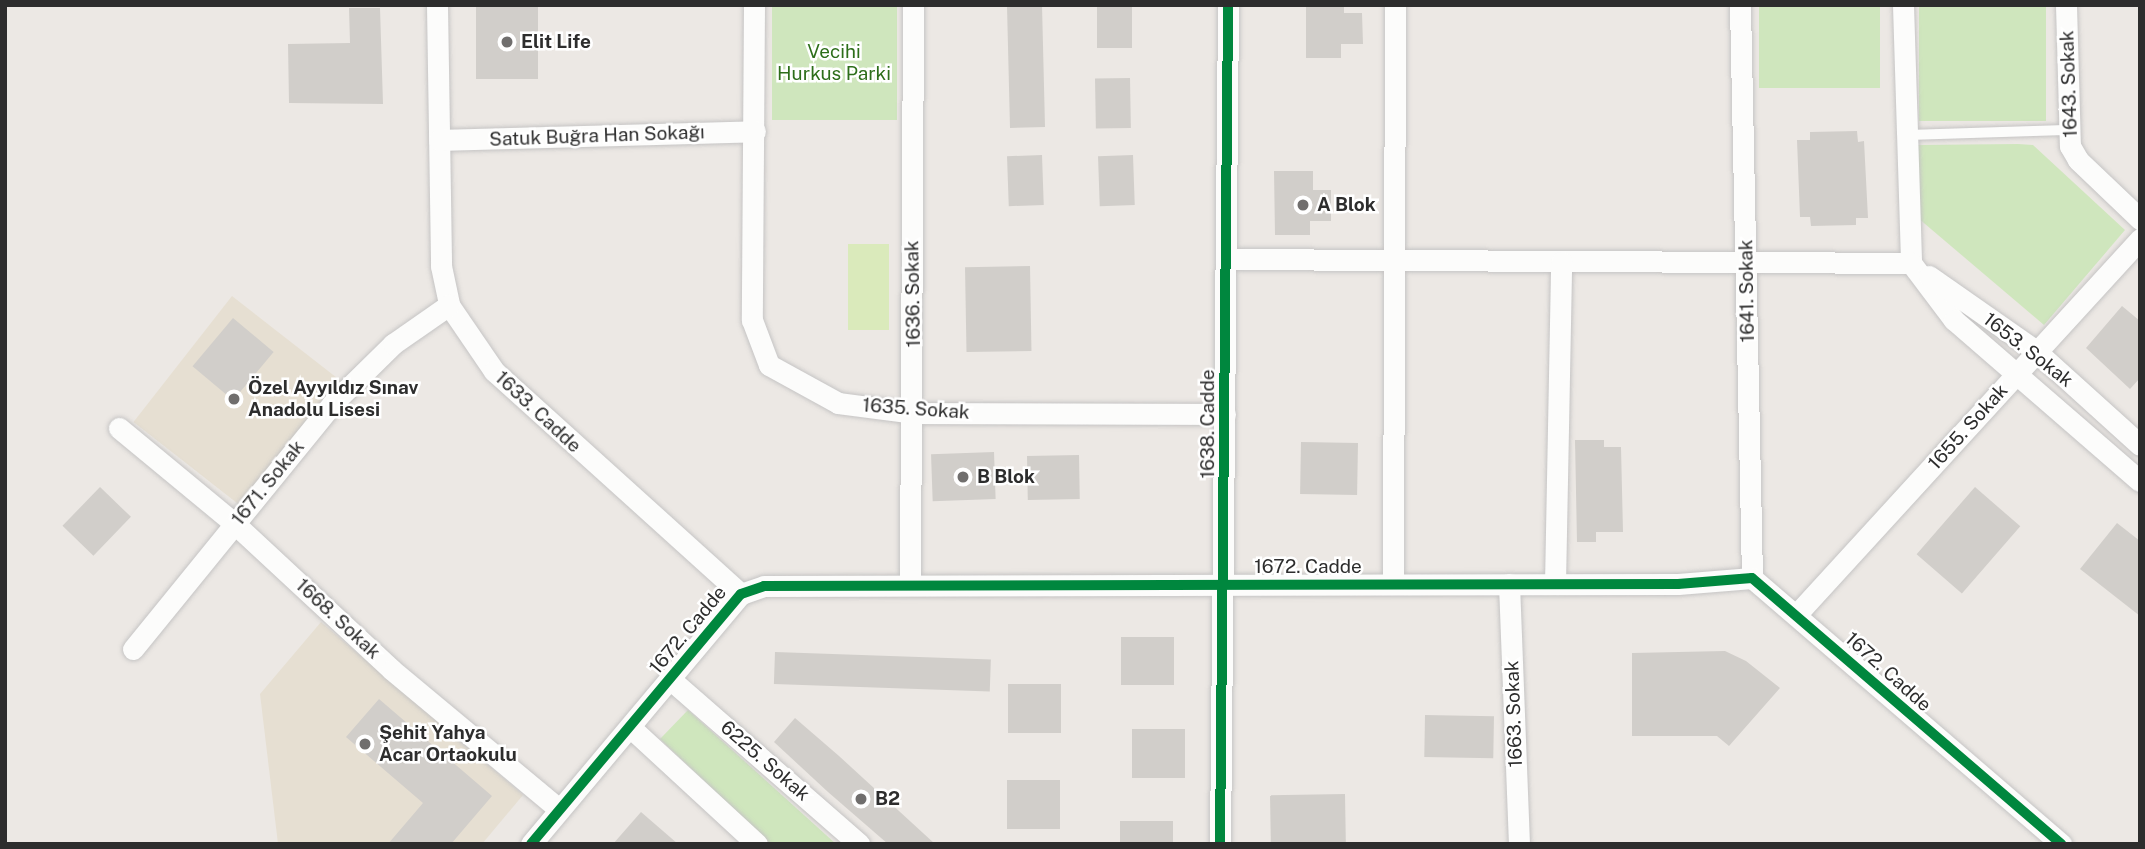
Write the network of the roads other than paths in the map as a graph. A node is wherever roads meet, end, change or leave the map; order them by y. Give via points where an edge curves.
1 (437, 5) edge
2 (754, 5) edge
3 (913, 5) edge
4 (1228, 5) edge
5 (1395, 5) edge
6 (1740, 5) edge
7 (1903, 5) edge
8 (2066, 5) edge
9 (2068, 130) junction
10 (755, 131) junction
11 (1905, 135) junction
12 (439, 140) junction
13 (2140, 219) edge
14 (2140, 239) edge
15 (1226, 259) junction
16 (1394, 262) junction
17 (1561, 262) junction
18 (1747, 263) junction
19 (1910, 263) junction
20 (449, 305) junction
21 (2036, 351) junction
22 (2017, 374) junction
23 (915, 413) junction
24 (1225, 414) junction
25 (119, 428) dead end
26 (2140, 445) edge
27 (2140, 481) edge
28 (235, 523) junction
29 (1752, 578) junction
30 (910, 583) junction
31 (1393, 584) junction
32 (1509, 584) junction
33 (1555, 584) junction
34 (1224, 585) junction
35 (741, 594) junction
36 (1797, 615) junction
37 (133, 649) dead end
38 (670, 678) junction
39 (630, 727) junction
40 (559, 809) junction
41 (531, 844) edge
42 (757, 844) edge
43 (859, 844) edge
44 (1220, 844) edge
45 (1519, 844) edge
46 (2061, 844) edge

1 - 12 street, 1633. Cadde
2 - 10 street, 1635. Sokak
3 - 23 street, 1636. Sokak
4 - 15 street, 1638. Cadde
5 - 16 street
6 - 18 street, 1641. Sokak
7 - 11 street
8 - 9 street, 1643. Sokak
9 - 11 lane
9 - 13 street, 1643. Sokak via 2078,160
10 - 12 street, Satuk Buğra Han Sokağı
10 - 23 street, 1635. Sokak via 752,320 769,365 838,403
11 - 19 street
12 - 20 street, 1633. Cadde via 440,266
14 - 21 street, 1655. Sokak
15 - 16 street
15 - 24 street, 1638. Cadde
16 - 17 street
16 - 31 street
17 - 18 street
17 - 33 street
18 - 19 street
18 - 29 street, 1641. Sokak
19 - 21 street, 1653. Sokak
19 - 22 street via 1954,320
20 - 28 street, 1671. Sokak via 393,344 332,404
20 - 35 street, 1633. Cadde via 494,371
21 - 22 street, 1655. Sokak
21 - 26 street, 1653. Sokak
22 - 27 street
22 - 36 street, 1655. Sokak
23 - 24 street, 1635. Sokak
23 - 30 street, 1636. Sokak
24 - 34 street, 1638. Cadde
25 - 28 street, 1668. Sokak
28 - 37 street, 1671. Sokak
28 - 40 street, 1668. Sokak via 392,670
29 - 33 street, 1672. Cadde via 1678,584
29 - 36 street, 1672. Cadde
30 - 34 street, 1672. Cadde
30 - 35 street, 1672. Cadde via 764,586
31 - 32 street, 1672. Cadde
31 - 34 street, 1672. Cadde
32 - 33 street, 1672. Cadde
32 - 45 street, 1663. Sokak
34 - 44 street, 1638. Cadde
35 - 38 street, 1672. Cadde
36 - 46 street, 1672. Cadde
38 - 39 street, 1672. Cadde
38 - 43 street, 6225. Sokak
39 - 40 street, 1672. Cadde
39 - 42 street
40 - 41 street, 1672. Cadde

